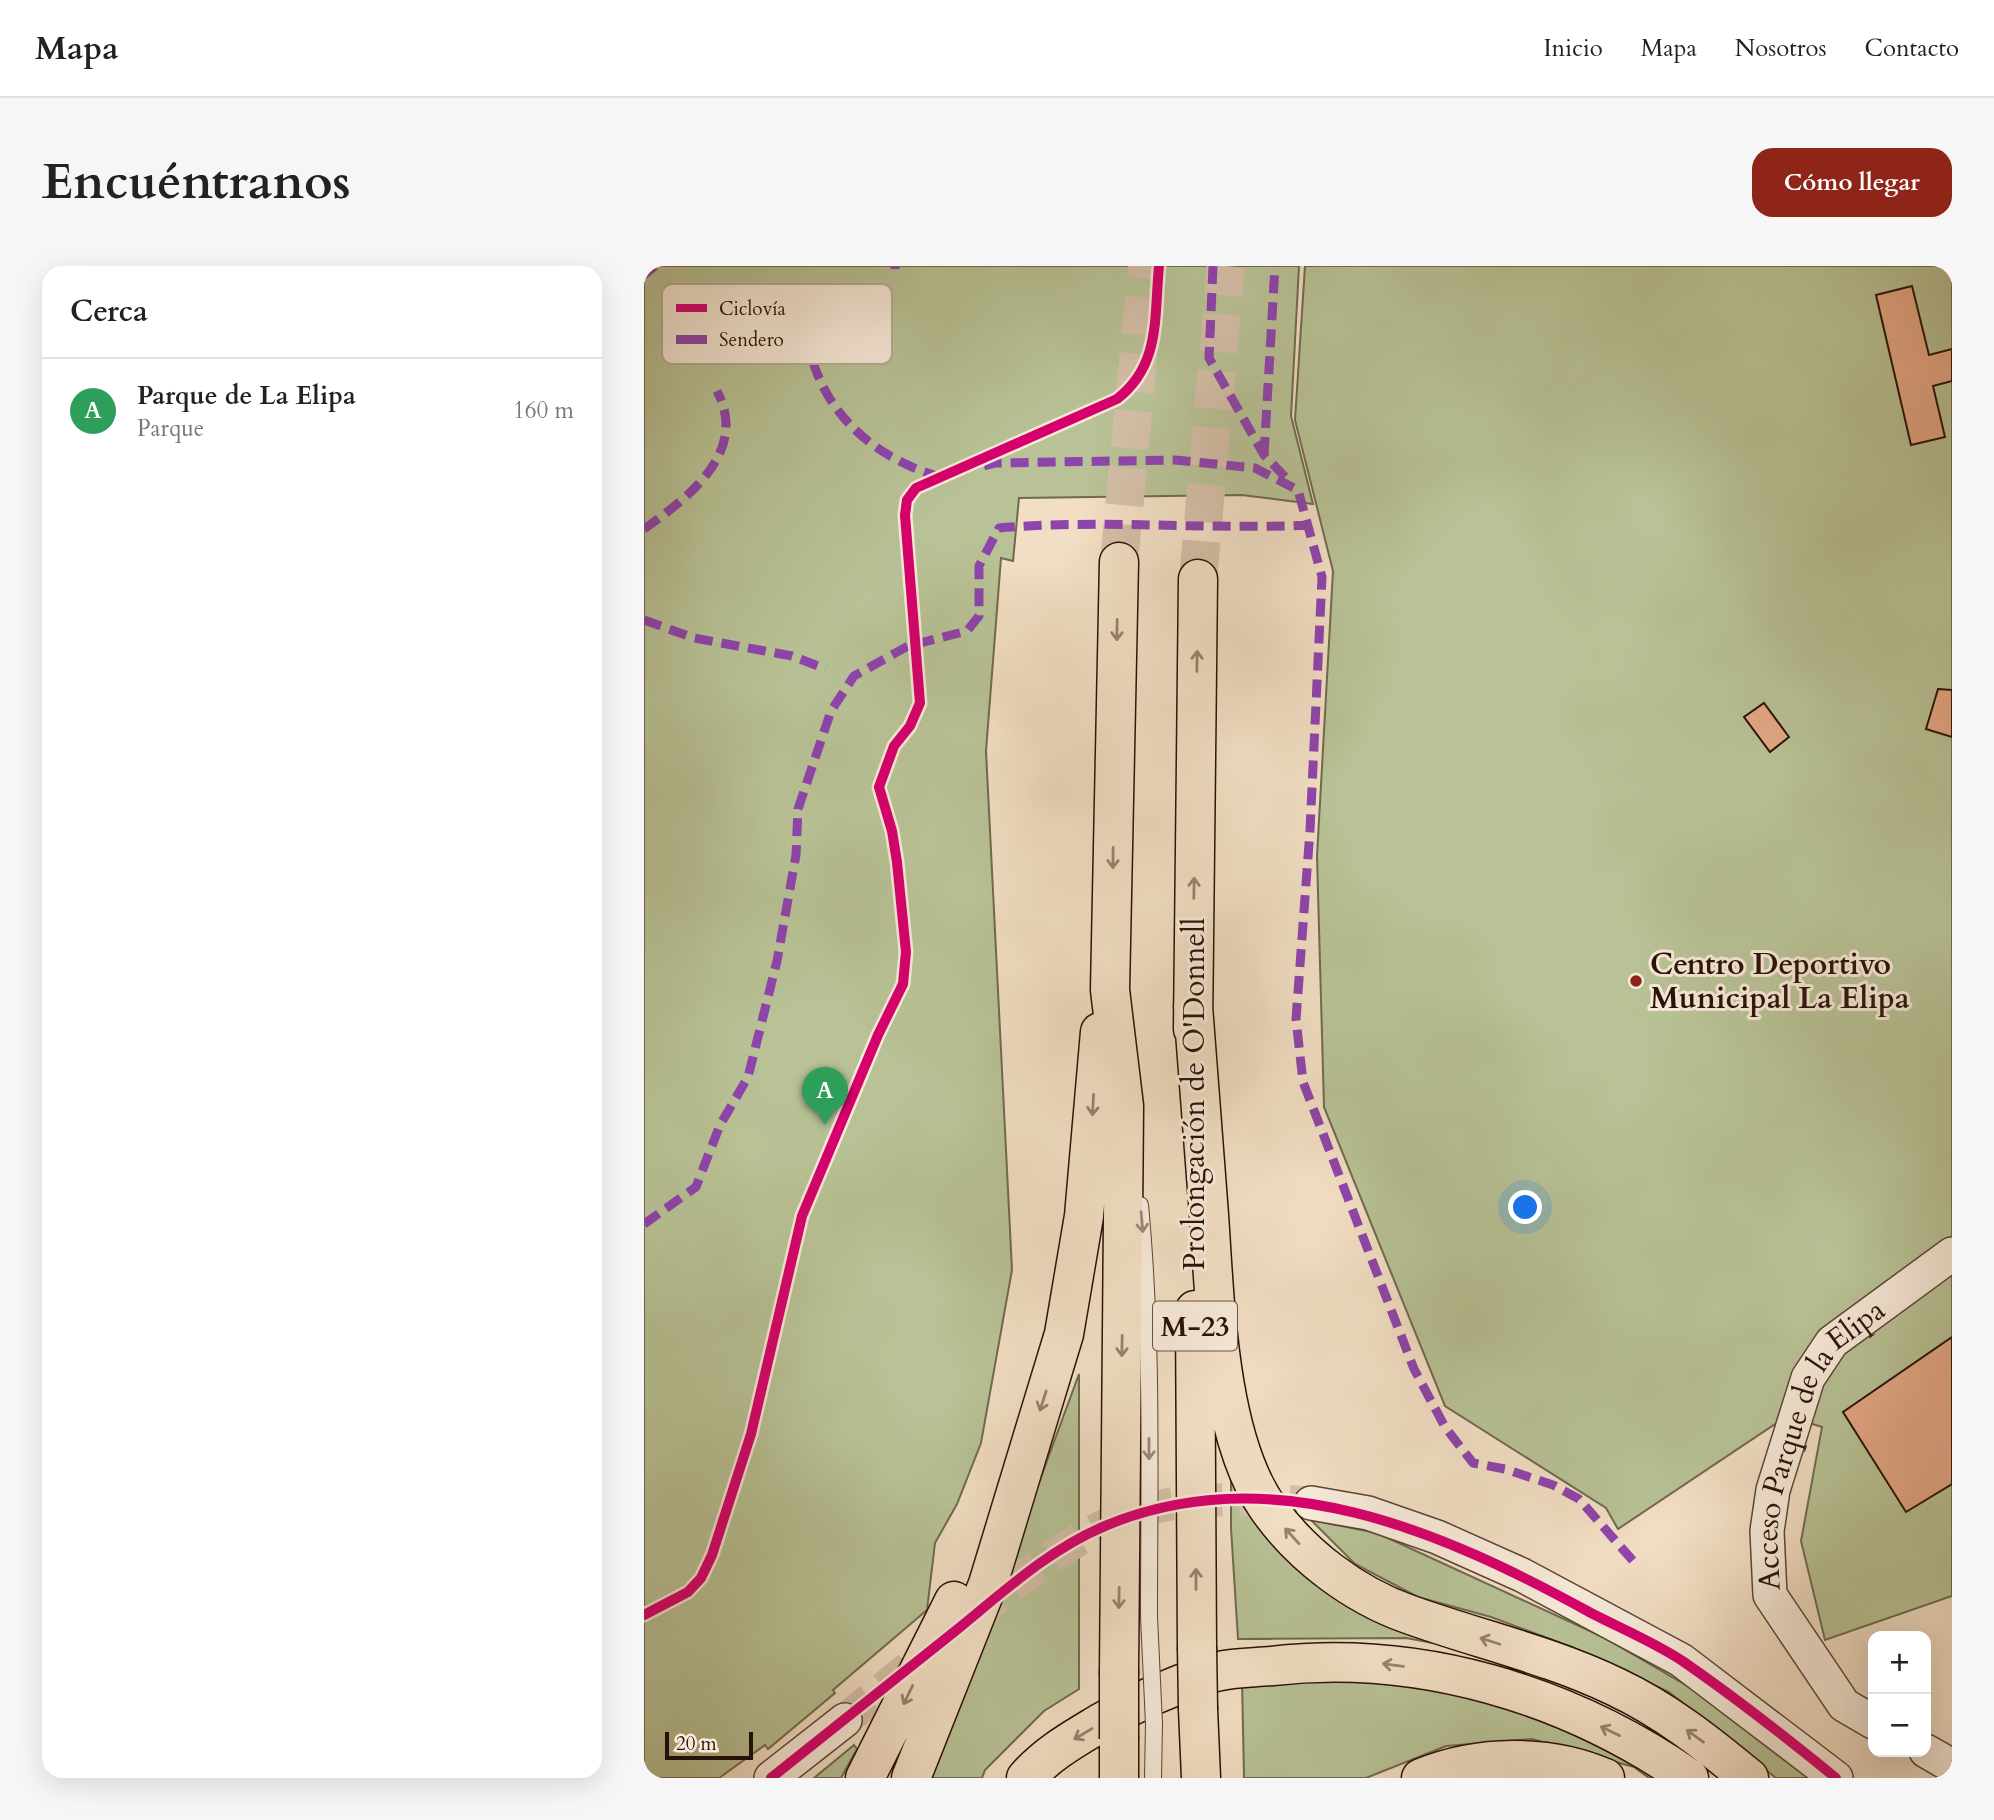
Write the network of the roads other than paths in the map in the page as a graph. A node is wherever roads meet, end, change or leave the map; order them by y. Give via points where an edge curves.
1 (1119, 562) tunnel mouth
2 (1198, 579) tunnel mouth
3 (1110, 989) junction
4 (1193, 1006) junction
5 (1124, 1106) junction
6 (1952, 1254) edge
7 (1025, 1458) junction
8 (1311, 1503) tunnel mouth
9 (1868, 1719) edge
10 (845, 1720) tunnel mouth
11 (1931, 1754) edge
12 (1952, 1766) edge
13 (771, 1778) edge
14 (865, 1778) edge
15 (911, 1778) edge
16 (1026, 1778) edge
17 (1119, 1778) edge
18 (1153, 1778) edge
19 (1201, 1778) edge
20 (1421, 1778) edge
21 (1605, 1778) edge
22 (1689, 1778) edge
23 (1749, 1778) edge
24 (1836, 1778) edge

1 -> 3 highway, Prolongación de O'Donnell / M-23
4 -> 2 highway, Prolongación de O'Donnell / M-23
3 - 5 highway, Prolongación de O'Donnell / M-23
3 -> 7 highway via 1096,1048 1084,1216 1064,1334
19 -> 4 highway, Prolongación de O'Donnell / M-23, bridge
23 -> 4 highway via 1664,1714 1618,1688 1563,1664 1405,1614 1366,1595 1305,1550 1268,1508 1250,1475 1235,1429 1221,1357
5 -> 17 highway, Prolongación de O'Donnell / M-23, bridge
5 -> 18 lane, Prolongación de O'Donnell, bridge via 1138,1180 1145,1257
6 - 9 street, Acceso Parque de la Elipa via 1832,1342 1808,1378 1773,1490 1767,1531 1770,1595 1844,1705
7 -> 14 highway
7 - 15 highway via 988,1584
8 - 24 street via 1368,1513 1437,1537 1522,1575 1682,1660
10 - 13 street
11 - 12 street
22 -> 16 highway via 1646,1748 1576,1714 1478,1679 1388,1663 1298,1663 1211,1672 1134,1703 1046,1756
20 - 21 highway via 1504,1760 1540,1761

